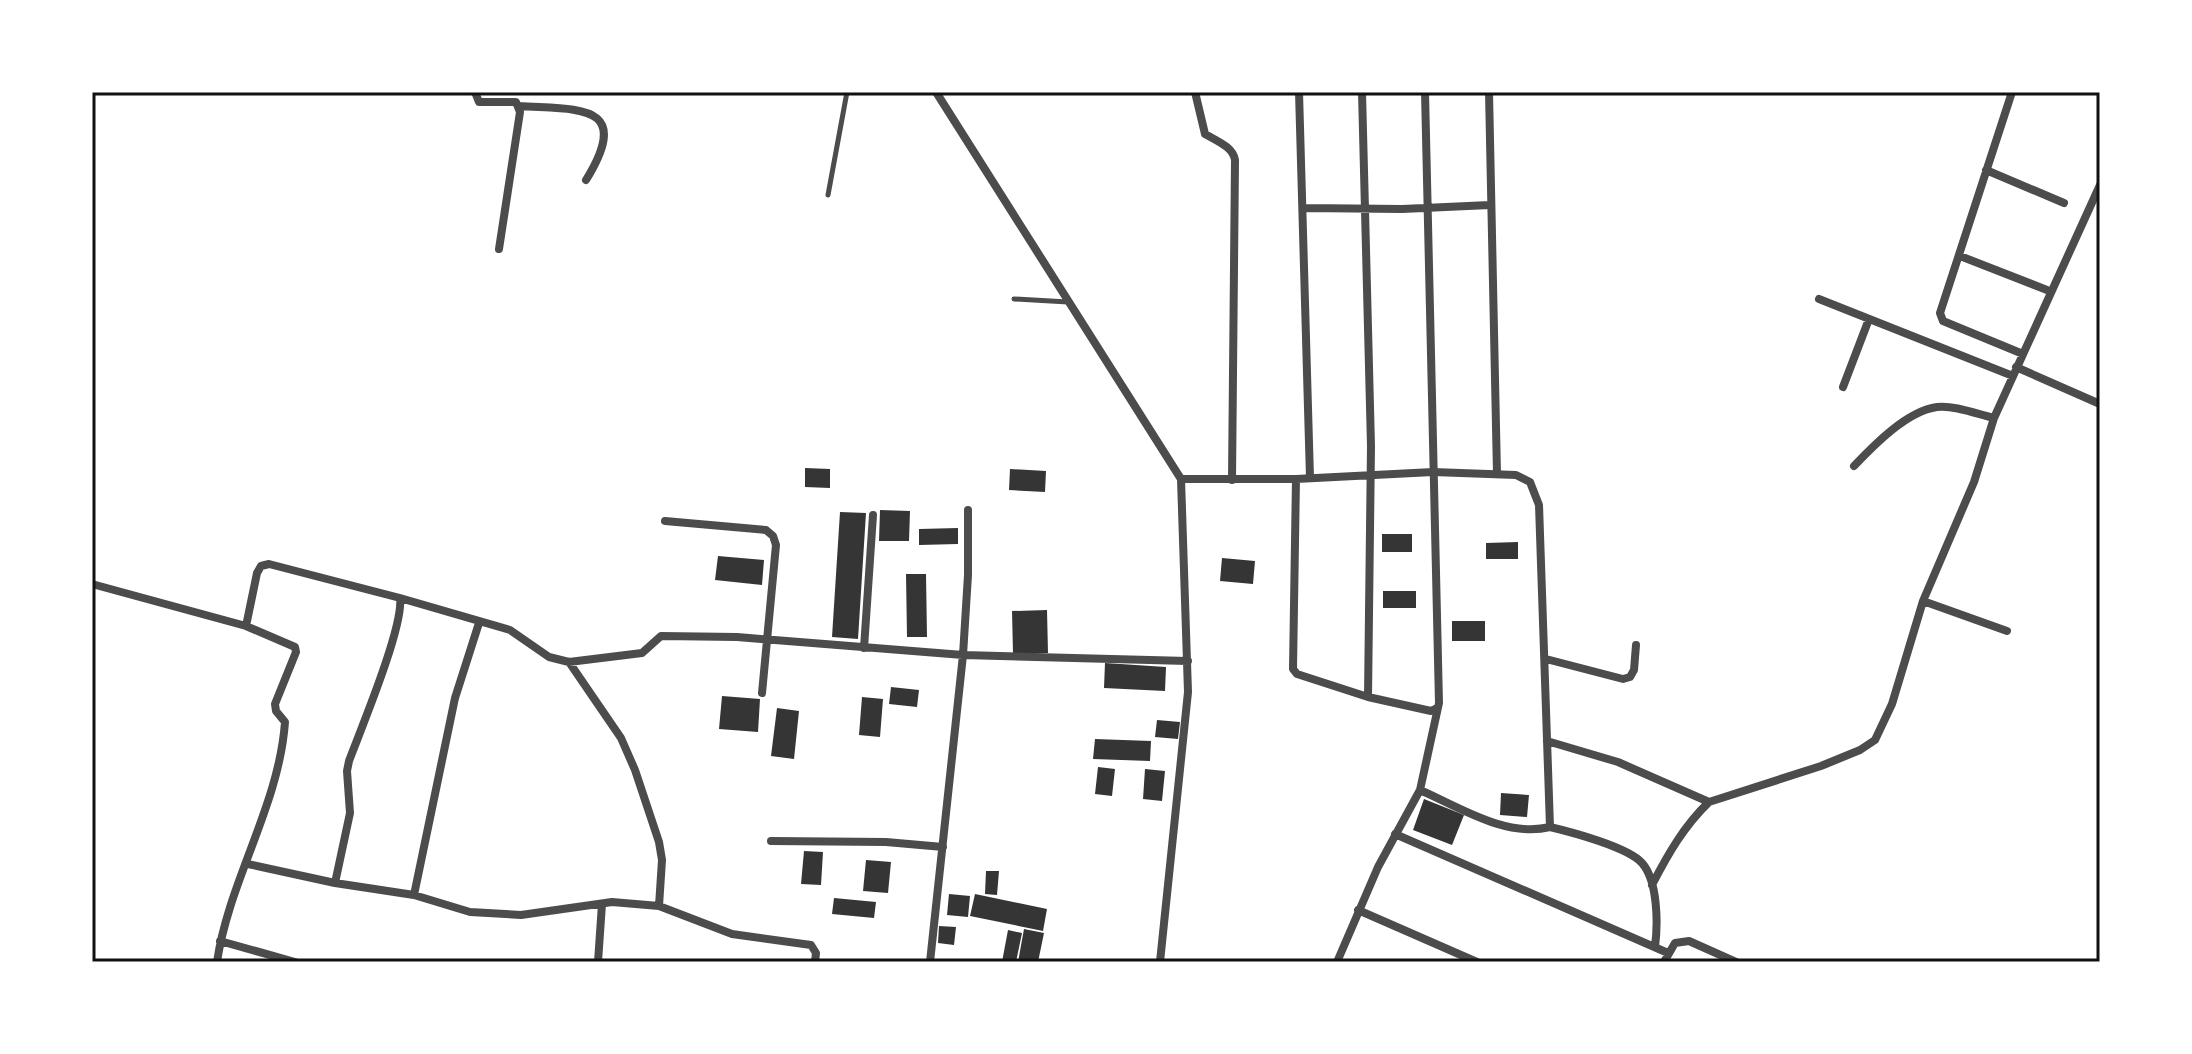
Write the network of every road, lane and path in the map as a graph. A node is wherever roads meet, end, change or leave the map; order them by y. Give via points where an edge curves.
1 (475, 92) edge
2 (847, 92) edge
3 (936, 92) edge
4 (1195, 92) edge
5 (1299, 92) edge
6 (1362, 92) edge
7 (1425, 92) edge
8 (1489, 92) edge
9 (2012, 92) edge
10 (519, 106) junction
11 (1986, 170) junction
12 (586, 180) dead end
13 (2100, 185) edge
14 (828, 195) dead end
15 (2064, 203) dead end
16 (1490, 205) junction
17 (1304, 208) junction
18 (1427, 208) junction
19 (1365, 209) junction
20 (499, 249) dead end
21 (1960, 256) junction
22 (2047, 290) dead end
23 (1014, 299) dead end
24 (1819, 299) dead end
25 (1069, 302) junction
26 (1869, 319) junction
27 (2023, 354) junction
28 (2014, 372) junction
29 (1843, 387) dead end
30 (2100, 404) edge
31 (1994, 418) junction
32 (1854, 466) dead end
33 (1433, 472) junction
34 (1497, 474) junction
35 (1370, 475) junction
36 (1310, 478) junction
37 (1181, 479) junction
38 (1296, 479) junction
39 (1232, 480) junction
40 (968, 510) dead end
41 (873, 515) dead end
42 (665, 521) dead end
43 (92, 584) edge
44 (400, 598) junction
45 (1923, 601) junction
46 (479, 623) junction
47 (246, 626) junction
48 (2007, 631) dead end
49 (766, 639) junction
50 (1636, 645) dead end
51 (864, 648) junction
52 (963, 655) junction
53 (1546, 659) junction
54 (1188, 661) junction
55 (569, 662) junction
56 (762, 693) dead end
57 (1368, 697) junction
58 (1437, 708) junction
59 (1547, 741) junction
60 (1420, 790) junction
61 (1709, 802) junction
62 (1550, 827) junction
63 (1395, 834) junction
64 (771, 841) dead end
65 (943, 847) junction
66 (248, 864) junction
67 (335, 883) junction
68 (1652, 886) junction
69 (414, 895) junction
70 (602, 904) junction
71 (659, 906) junction
72 (1358, 910) junction
73 (220, 941) junction
74 (1655, 947) junction
75 (1666, 957) edge
76 (217, 962) edge
77 (295, 962) edge
78 (598, 962) edge
79 (815, 962) edge
80 (930, 962) edge
81 (1160, 962) edge
82 (1337, 962) edge
83 (1477, 962) edge
84 (1736, 962) edge

1 - 10 street via 479,102
2 - 14 lane
3 - 25 street
4 - 39 street via 1205,134 1234,153 1235,160
5 - 17 street
6 - 19 street
7 - 18 street
8 - 16 street
9 - 11 street
10 - 12 street via 585,111 599,117 602,146
10 - 20 street
11 - 15 street
11 - 21 street
13 - 27 street
16 - 18 street
16 - 34 street
17 - 19 street
17 - 36 street
18 - 19 street
18 - 33 street
19 - 35 street
21 - 22 street
21 - 27 street via 1942,302 1943,321
23 - 25 lane
24 - 26 street
25 - 37 street
26 - 28 street
26 - 29 street
27 - 28 street
28 - 30 street
28 - 31 street
31 - 32 street via 1939,406 1924,411 1887,433
31 - 45 street via 1974,482
33 - 34 street
33 - 35 street
33 - 58 street
34 - 53 street via 1530,482 1539,505
35 - 36 street
35 - 57 street
36 - 38 street
37 - 39 street
37 - 54 street
38 - 39 street
38 - 57 street via 1293,669
40 - 52 street
41 - 51 street
42 - 49 street via 766,530 773,536
43 - 47 street
44 - 46 street
44 - 47 street via 269,564 257,573
44 - 67 street via 387,657 349,761 350,813
45 - 48 street
45 - 61 street via 1892,704 1875,740 1821,766
46 - 55 street via 510,630 549,657
46 - 69 street via 455,698
47 - 66 street via 292,644 296,652 275,704 284,731
49 - 51 street
49 - 55 street via 661,636 642,653
49 - 56 street
50 - 53 street via 1634,670 1623,679
51 - 52 street
52 - 54 street
52 - 65 street
53 - 59 street
54 - 81 street via 1186,731
55 - 71 street via 621,738 635,770 661,851
57 - 58 street
58 - 60 street
59 - 61 street via 1618,762
59 - 62 street
60 - 62 street via 1506,827
60 - 63 street
61 - 68 street via 1685,828
62 - 68 street via 1641,861
63 - 72 street
63 - 74 street
64 - 65 street
65 - 80 street
66 - 67 street
66 - 73 street
67 - 69 street
68 - 74 street
69 - 70 street via 450,908 494,914
70 - 71 street
70 - 78 street
71 - 79 street via 732,934 811,945
72 - 82 street
72 - 83 street
73 - 76 street
73 - 77 street
74 - 75 street
75 - 84 street via 1675,943 1689,941

